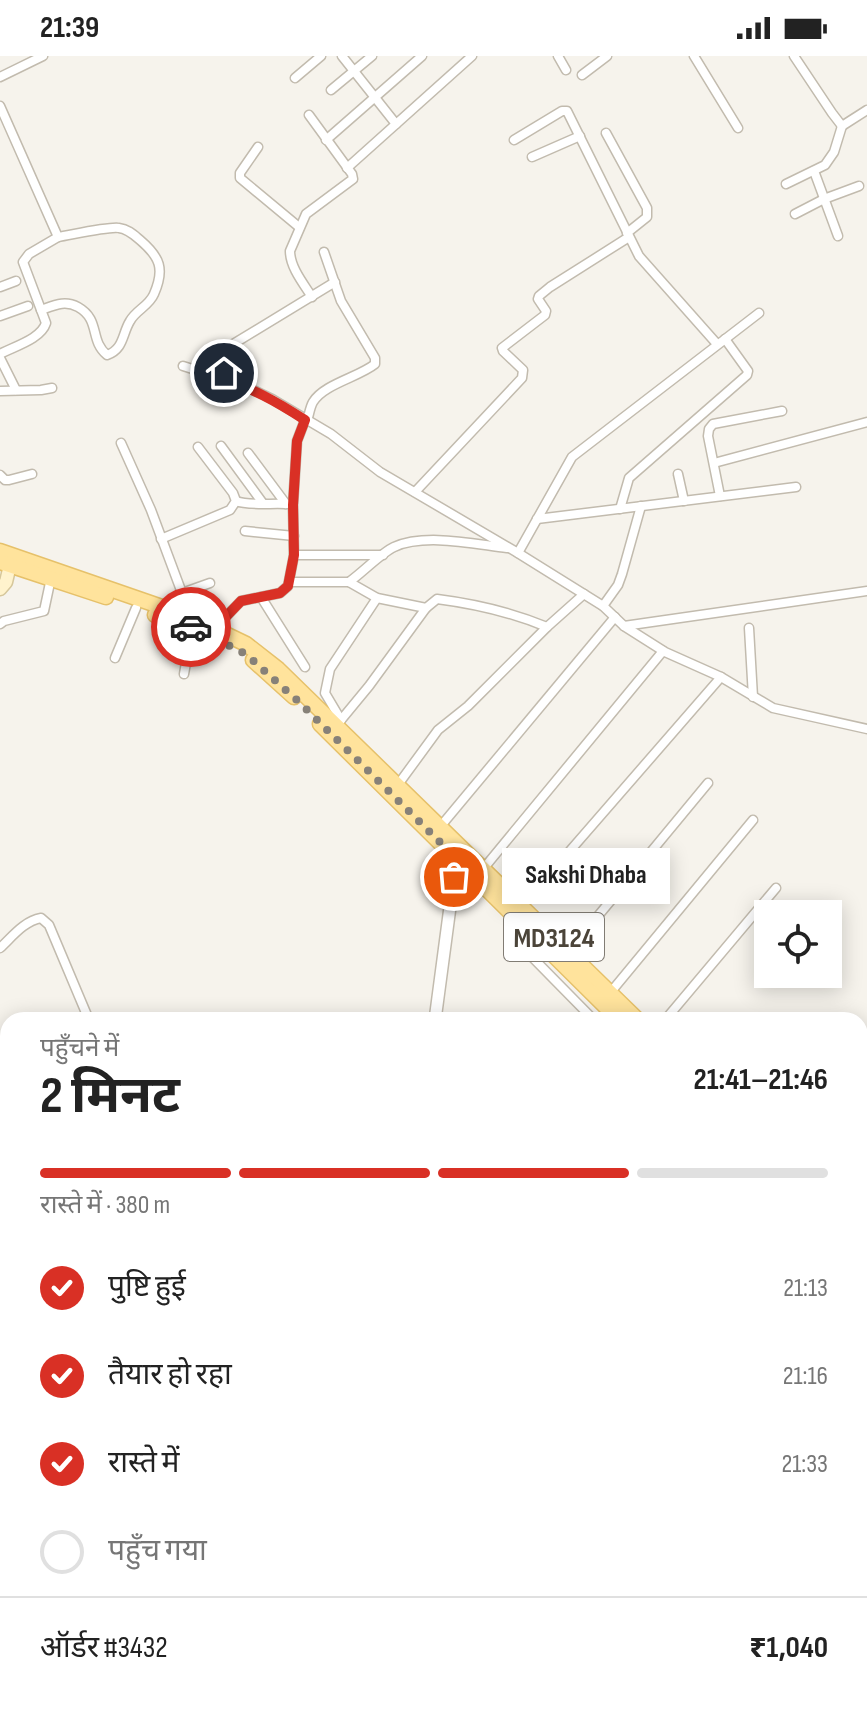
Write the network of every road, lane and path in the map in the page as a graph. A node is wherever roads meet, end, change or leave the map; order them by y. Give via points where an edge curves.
1 (43, 56) edge
2 (321, 56) edge
3 (342, 56) edge
4 (372, 56) edge
5 (422, 56) edge
6 (472, 56) edge
7 (558, 56) edge
8 (607, 56) edge
9 (694, 56) edge
10 (794, 56) edge
11 (566, 70) dead end
12 (354, 71) junction
13 (582, 75) dead end
14 (0, 77) edge
15 (295, 78) dead end
16 (331, 90) dead end
17 (375, 97) junction
18 (0, 106) edge
19 (867, 110) edge
20 (309, 115) dead end
21 (396, 124) junction
22 (842, 126) junction
23 (738, 128) dead end
24 (606, 133) dead end
25 (580, 136) junction
26 (326, 140) junction
27 (514, 140) dead end
28 (258, 147) dead end
29 (532, 157) dead end
30 (347, 168) junction
31 (814, 171) junction
32 (786, 184) dead end
33 (859, 186) dead end
34 (824, 199) junction
35 (795, 214) dead end
36 (299, 227) junction
37 (628, 235) junction
38 (838, 236) dead end
39 (58, 237) junction
40 (324, 252) dead end
41 (16, 281) dead end
42 (335, 282) junction
43 (0, 287) edge
44 (312, 297) junction
45 (28, 306) dead end
46 (41, 310) junction
47 (759, 313) dead end
48 (0, 316) edge
49 (721, 342) junction
50 (0, 356) edge
51 (183, 366) dead end
52 (219, 378) junction
53 (52, 388) dead end
54 (16, 390) junction
55 (0, 391) edge
56 (782, 411) dead end
57 (306, 420) junction
58 (867, 422) edge
59 (121, 443) dead end
60 (221, 446) dead end
61 (198, 447) dead end
62 (248, 453) dead end
63 (714, 463) junction
64 (32, 474) dead end
65 (678, 474) dead end
66 (0, 475) edge
67 (796, 487) dead end
68 (415, 492) junction
69 (720, 496) junction
70 (236, 501) junction
71 (684, 501) junction
72 (262, 502) junction
73 (290, 504) junction
74 (641, 506) junction
75 (620, 509) junction
76 (537, 519) junction
77 (245, 531) dead end
78 (294, 536) junction
79 (161, 539) junction
80 (0, 551) edge
81 (514, 551) junction
82 (294, 555) junction
83 (383, 555) junction
84 (5, 564) edge
85 (51, 578) junction
86 (290, 582) junction
87 (349, 582) junction
88 (210, 583) dead end
89 (0, 589) edge
90 (867, 591) edge
91 (182, 593) junction
92 (584, 594) junction
93 (261, 597) junction
94 (377, 598) junction
95 (603, 606) junction
96 (136, 608) junction
97 (426, 608) junction
98 (615, 617) junction
99 (190, 623) junction
100 (0, 624) edge
101 (624, 626) junction
102 (547, 627) junction
103 (215, 628) junction
104 (749, 628) dead end
105 (663, 651) junction
106 (115, 658) dead end
107 (305, 667) dead end
108 (184, 674) dead end
109 (721, 677) junction
110 (753, 697) junction
111 (338, 723) junction
112 (867, 729) edge
113 (708, 783) dead end
114 (397, 786) junction
115 (753, 820) dead end
116 (440, 827) junction
117 (465, 859) junction
118 (484, 868) junction
119 (776, 888) dead end
120 (522, 906) junction
121 (0, 948) edge
122 (528, 953) dead end
123 (562, 954) junction
124 (539, 964) junction
125 (597, 989) junction
126 (580, 1007) junction
127 (86, 1012) edge
128 (436, 1012) edge
129 (585, 1012) edge
130 (613, 1012) edge
131 (627, 1012) edge
132 (672, 1012) edge

1 - 14 street
2 - 15 street
3 - 12 street
4 - 12 street
5 - 17 street
6 - 21 street
7 - 11 street
8 - 13 street
9 - 23 street
10 - 22 street
12 - 16 street
12 - 17 street
17 - 21 street
17 - 26 street
18 - 39 street
19 - 22 street
20 - 26 street
21 - 30 street
22 - 31 street via 831,159
24 - 37 street via 647,208 647,217
25 - 27 street via 565,110
25 - 29 street
25 - 37 street
26 - 30 street
28 - 36 street via 240,178
30 - 36 street via 353,179 311,208
31 - 32 street
31 - 34 street
33 - 34 street
34 - 35 street
34 - 38 street
36 - 44 street via 290,258
37 - 49 street via 644,262
37 - 68 street via 539,296 545,315 502,348 523,370 522,378
39 - 46 street via 23,262
39 - 46 street via 118,227 150,248 160,271 154,296 131,318 121,345 111,355 98,344 85,311 68,303
40 - 42 street
41 - 43 street
42 - 44 street
42 - 57 street via 375,364 316,398
44 - 52 street via 225,349 226,367
45 - 48 street
46 - 50 street via 46,323 42,331
47 - 49 street
49 - 75 street via 747,375 629,478
49 - 76 street via 572,457
50 - 54 street
51 - 52 street
52 - 57 street via 272,399
53 - 54 street
54 - 55 street
56 - 63 street via 713,424 708,436
57 - 68 street
57 - 73 street via 297,441
58 - 63 street
59 - 79 street
60 - 72 street
61 - 70 street
62 - 73 street
63 - 69 street
64 - 66 street via 9,480
65 - 71 street
67 - 69 street
68 - 81 street
69 - 71 street
70 - 72 street
70 - 79 street via 230,510
71 - 74 street
72 - 73 street
73 - 78 street
74 - 75 street
74 - 95 street via 618,585
75 - 76 street
76 - 81 street
77 - 78 street
78 - 82 street
79 - 91 street
80 - 99 main road
81 - 83 street via 429,540 392,547
81 - 92 street
82 - 83 street
82 - 86 street
83 - 87 street
84 - 85 main road
84 - 89 main road via 6,582
85 - 96 main road
85 - 100 street via 44,611
86 - 87 street
86 - 93 street via 280,593
87 - 94 street
88 - 91 street
90 - 101 street
91 - 99 street
92 - 95 street
92 - 102 street
93 - 103 street via 241,601
93 - 107 street
94 - 97 street
94 - 111 street via 330,669 325,693
95 - 98 street
96 - 99 main road
96 - 106 street
97 - 102 street via 437,599 469,603
97 - 111 street
98 - 101 street
98 - 116 street
99 - 103 main road
99 - 108 street
99 - 117 main road, MD3124 via 248,656
101 - 105 street
102 - 114 street via 438,730
103 - 111 main road via 246,644
104 - 110 street
105 - 109 street
105 - 118 street
109 - 110 street
109 - 120 street
110 - 112 street via 773,708
111 - 114 main road
113 - 123 street
114 - 116 main road
115 - 125 street
116 - 117 main road
117 - 118 main road, MD3124
117 - 123 main road, MD3124
117 - 128 street via 454,877
118 - 120 main road, MD3124
119 - 132 street
120 - 123 main road, MD3124
121 - 127 street via 27,923 41,918 49,925
122 - 124 street
123 - 124 street
123 - 125 main road, MD3124
124 - 126 street
125 - 126 street
125 - 130 main road, MD3124
125 - 131 main road, MD3124
126 - 129 street

